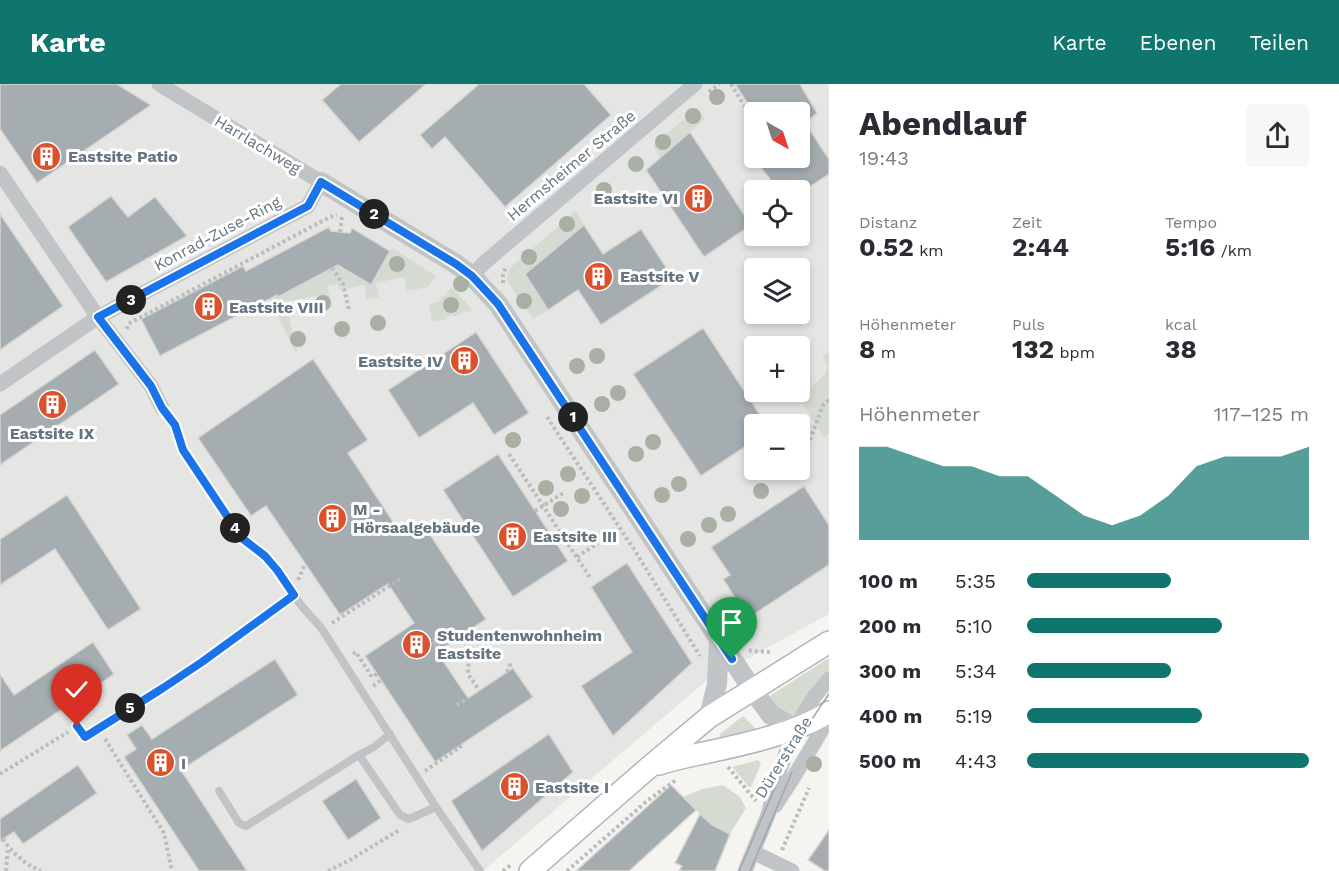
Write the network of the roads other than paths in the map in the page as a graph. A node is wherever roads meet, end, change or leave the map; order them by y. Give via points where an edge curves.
1 (159, 84) edge
2 (701, 89) edge
3 (2, 182) edge
4 (321, 182) junction
5 (472, 276) junction
6 (98, 317) junction
7 (0, 384) edge
8 (162, 408) joint
9 (294, 595) junction
10 (719, 640) junction
11 (829, 642) edge
12 (829, 679) edge
13 (752, 689) junction
14 (829, 712) edge
15 (709, 717) junction
16 (829, 718) edge
17 (77, 726) road end
18 (795, 728) junction
19 (390, 734) junction
20 (359, 755) junction
21 (681, 767) junction
22 (647, 769) junction
23 (219, 791) dead end
24 (436, 807) junction
25 (768, 815) junction
26 (753, 852) junction
27 (480, 871) edge
28 (530, 871) edge
29 (745, 871) edge
30 (792, 871) edge

1 - 4 street, Harrlachweg
2 - 5 street, Hermsheimer Straße
3 - 6 street
4 - 5 street, Harrlachweg
4 - 6 street, Konrad-Zuse-Ring via 308,206
5 - 10 street, Harrlachweg via 498,304
6 - 7 street, Konrad-Zuse-Ring
6 - 8 street via 151,386
8 - 9 lane via 175,425 183,450 235,528 265,556
9 - 17 lane via 202,662 85,737
9 - 19 lane via 322,629
10 - 13 street, Harrlachweg
10 - 15 street via 717,684
11 - 13 main road
12 - 18 street, Dürerstraße
13 - 15 main road
13 - 18 street, Harrlachweg via 771,715
13 - 21 main road via 744,707 710,734
14 - 18 main road
15 - 22 main road
16 - 25 street, Dürerstraße
18 - 21 main road via 714,751
18 - 25 street, Dürerstraße
19 - 20 lane
19 - 24 lane
20 - 23 lane via 246,826 239,823
20 - 24 lane via 400,815 409,819
21 - 22 main road
22 - 28 main road
24 - 27 lane
25 - 26 street, Dürerstraße
26 - 29 street, Dürerstraße
26 - 30 street

